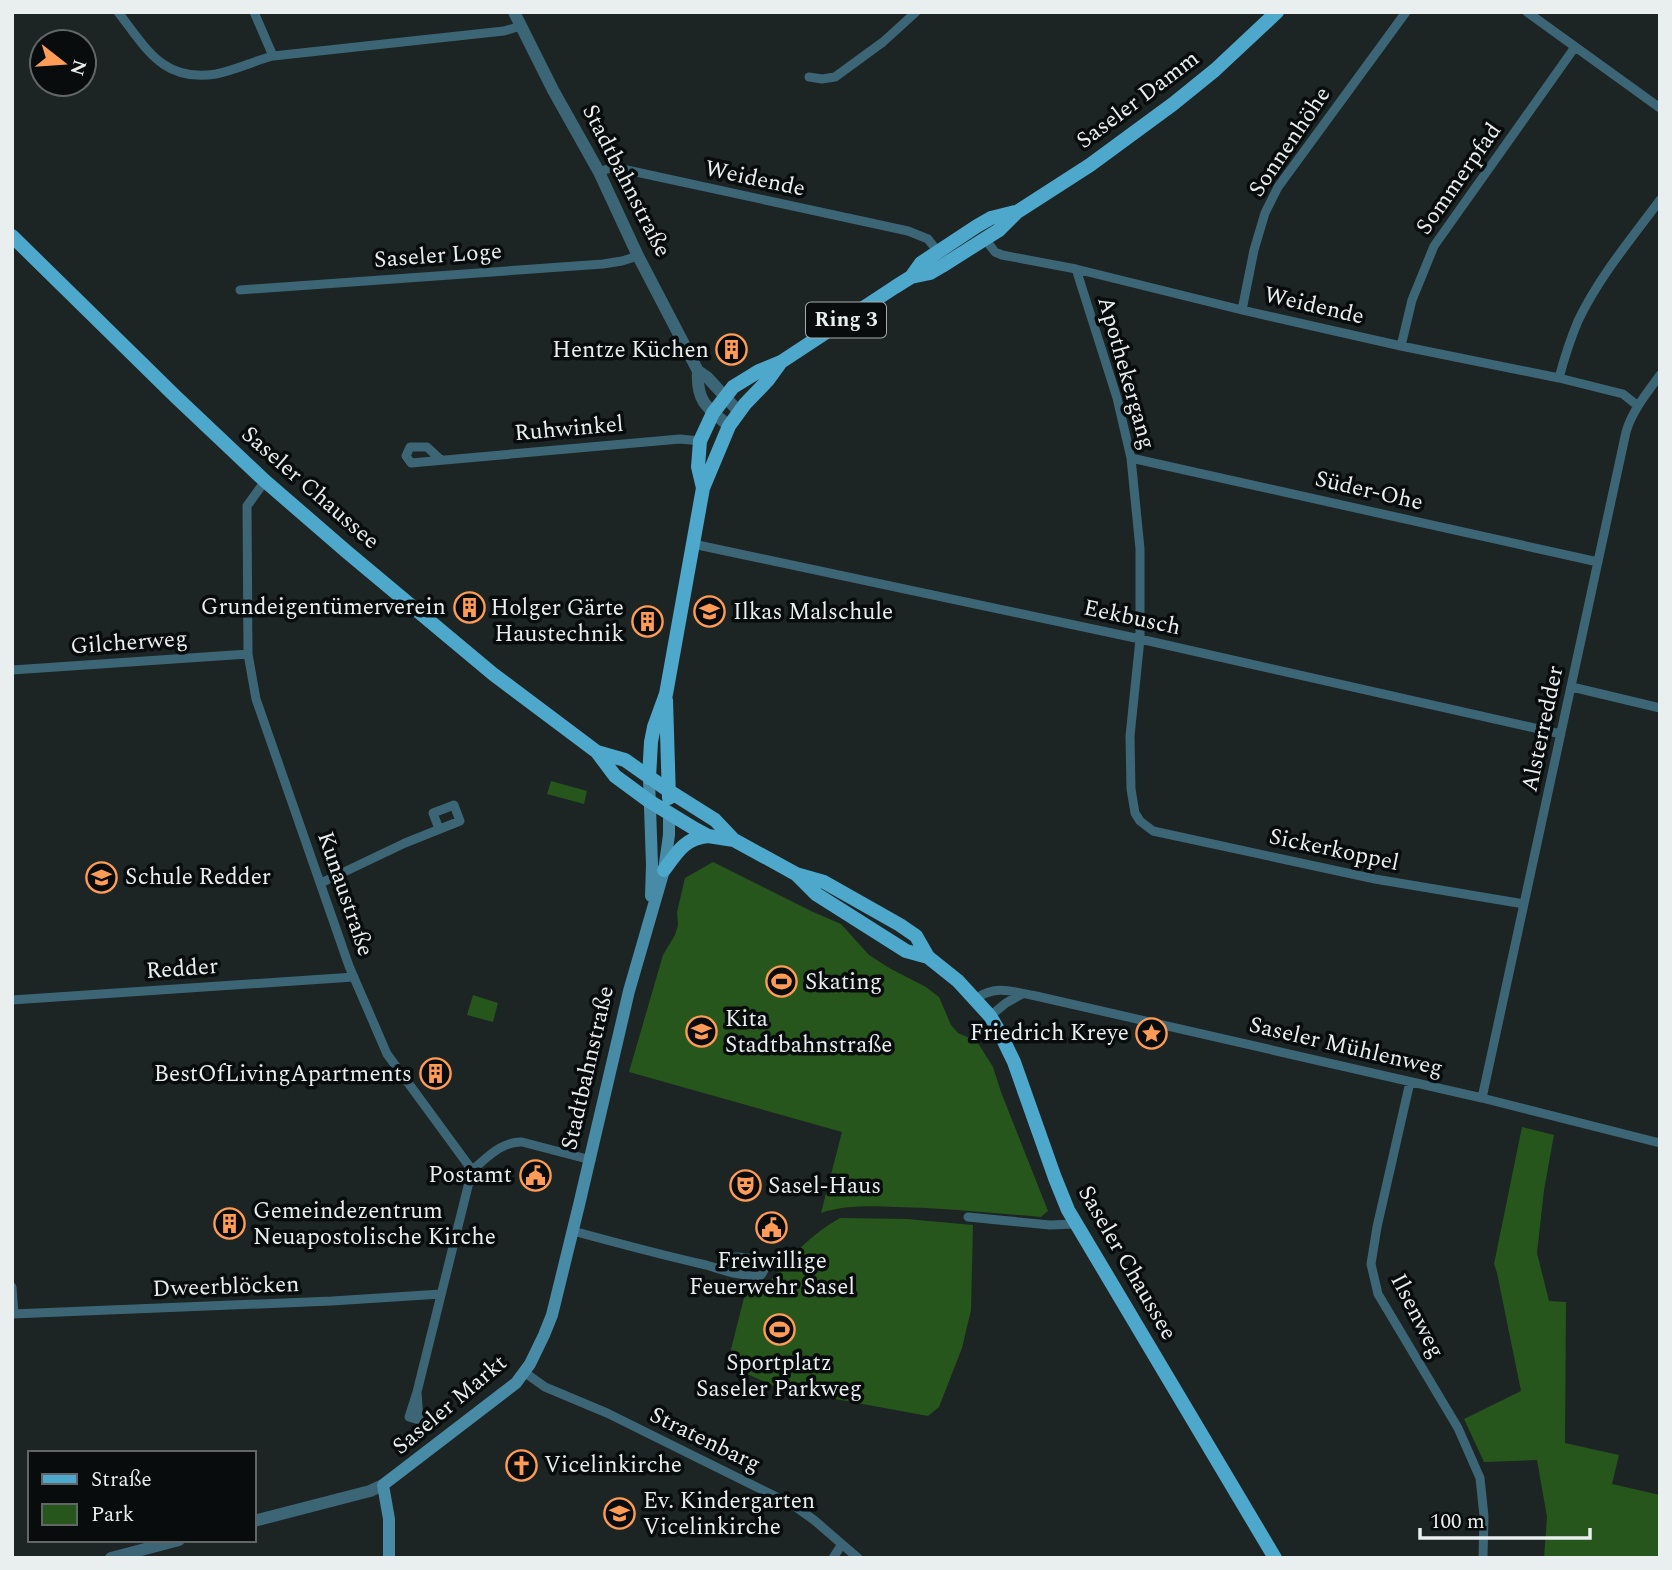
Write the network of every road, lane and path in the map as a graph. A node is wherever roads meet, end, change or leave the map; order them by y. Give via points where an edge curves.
1 (118, 12) edge
2 (254, 12) edge
3 (514, 12) edge
4 (916, 12) edge
5 (1277, 12) edge
6 (1406, 12) edge
7 (1527, 12) edge
8 (521, 26) junction
9 (1575, 47) junction
10 (273, 56) junction
11 (809, 77) dead end
12 (1660, 108) edge
13 (599, 172) junction
14 (1660, 200) edge
15 (1017, 212) junction
16 (12, 236) edge
17 (985, 239) junction
18 (938, 252) junction
19 (638, 256) junction
20 (1076, 269) junction
21 (911, 277) junction
22 (240, 290) dead end
23 (1242, 310) junction
24 (1401, 346) junction
25 (781, 362) junction
26 (698, 371) junction
27 (1660, 375) edge
28 (1559, 378) junction
29 (724, 397) junction
30 (1638, 406) junction
31 (738, 412) junction
32 (713, 413) junction
33 (729, 426) junction
34 (700, 441) junction
35 (1131, 458) junction
36 (441, 460) dead end
37 (265, 481) junction
38 (703, 488) junction
39 (693, 544) junction
40 (1598, 562) junction
41 (1140, 639) junction
42 (248, 654) junction
43 (12, 670) edge
44 (1572, 687) junction
45 (666, 694) junction
46 (1660, 708) edge
47 (1561, 734) junction
48 (597, 752) junction
49 (649, 778) junction
50 (669, 791) junction
51 (649, 801) junction
52 (669, 814) junction
53 (1140, 821) joint
54 (439, 829) dead end
55 (708, 836) junction
56 (734, 840) junction
57 (664, 870) junction
58 (321, 883) junction
59 (1524, 904) junction
60 (650, 915) junction
61 (354, 977) junction
62 (1022, 994) junction
63 (975, 999) junction
64 (12, 1000) edge
65 (990, 1016) junction
66 (1410, 1082) junction
67 (1482, 1098) junction
68 (1660, 1143) edge
69 (590, 1160) junction
70 (472, 1170) junction
71 (968, 1217) dead end
72 (1075, 1224) junction
73 (573, 1231) junction
74 (729, 1271) dead end
75 (12, 1287) edge
76 (441, 1294) junction
77 (13, 1314) edge
78 (524, 1372) junction
79 (416, 1392) dead end
80 (383, 1485) junction
81 (256, 1520) edge
82 (171, 1542) edge
83 (842, 1544) junction
84 (111, 1558) edge
85 (389, 1558) edge
86 (833, 1558) edge
87 (858, 1558) edge
88 (1275, 1558) edge
89 (1483, 1558) edge

1 - 10 street via 168,69 215,74
2 - 10 street
3 - 8 street, Stadtbahnstraße
4 - 11 street via 835,77
5 - 15 main road, Saseler Damm / Ring 3 via 1163,112
6 - 23 street, Sonnenhöhe via 1278,187 1254,250
7 - 9 street
8 - 10 street via 504,32
8 - 13 street, Stadtbahnstraße
9 - 12 street
9 - 24 street, Sommerpfad via 1434,246 1412,300
13 - 18 street, Weidende via 612,167 908,231 929,239
13 - 19 street, Stadtbahnstraße
14 - 28 street via 1588,303
15 - 17 main road, Saseler Damm / Ring 3
15 - 18 main road, Saseler Damm / Ring 3 via 991,218
16 - 37 main road, Saseler Chaussee
17 - 20 street, Weidende via 1002,255
17 - 21 main road, Saseler Damm / Ring 3 via 930,273
18 - 21 main road, Saseler Damm / Ring 3
19 - 22 street, Saseler Loge via 603,264
19 - 26 street, Stadtbahnstraße
20 - 23 street, Weidende
20 - 35 street, Apothekergang
21 - 25 main road, Saseler Damm / Ring 3
23 - 24 street, Weidende
24 - 28 street, Weidende
25 - 29 main road, Saseler Damm / Ring 3 via 747,378
25 - 31 main road, Saseler Damm / Ring 3
26 - 29 street, Stadtbahnstraße
26 - 32 street, Stadtbahnstraße via 700,395
27 - 30 street, Alsterredder
28 - 30 street, Weidende via 1623,394
29 - 31 street, Stadtbahnstraße
29 - 32 main road, Saseler Damm / Ring 3
30 - 40 street, Alsterredder via 1626,432
31 - 33 main road, Saseler Damm / Ring 3
32 - 33 street, Stadtbahnstraße
32 - 34 main road, Stadtbahnstraße / Ring 3
33 - 38 main road, Stadtbahnstraße / Ring 3
34 - 36 street, Ruhwinkel
34 - 38 main road, Stadtbahnstraße / Ring 3 via 698,467
35 - 40 street, Süder-Ohe
35 - 41 street, Apothekergang via 1140,550
37 - 42 street, Kunaustraße via 247,506
37 - 48 main road, Saseler Chaussee via 493,674
38 - 39 main road, Stadtbahnstraße / Ring 3
39 - 41 street, Eekbusch
39 - 45 main road, Stadtbahnstraße / Ring 3
40 - 44 street, Alsterredder
41 - 47 street, Eekbusch
41 - 53 street, Apothekergang via 1130,736 1131,789
42 - 43 street, Gilcherweg
42 - 58 street, Kunaustraße via 256,699
44 - 46 street
44 - 47 street, Alsterredder
45 - 49 main road, Stadtbahnstraße / Ring 3 via 650,742
45 - 50 main road, Stadtbahnstraße / Ring 3
47 - 59 street, Alsterredder
48 - 49 main road, Saseler Chaussee via 625,760
48 - 51 main road, Saseler Chaussee via 615,776
49 - 50 main road, Saseler Chaussee
49 - 51 main road, Stadtbahnstraße / Ring 3
50 - 52 main road, Stadtbahnstraße / Ring 3
50 - 56 main road, Saseler Chaussee via 715,820
51 - 52 main road, Saseler Chaussee
51 - 60 main road, Stadtbahnstraße
52 - 55 main road, Saseler Chaussee
52 - 57 main road, Stadtbahnstraße
53 - 59 street, Sickerkoppel via 1153,831 1375,880
54 - 58 street
55 - 56 main road, Saseler Chaussee
55 - 57 main road via 689,841
56 - 63 main road, Saseler Chaussee via 796,874 816,894 906,951 928,957
57 - 60 main road, Stadtbahnstraße
58 - 61 street, Kunaustraße
59 - 67 street, Alsterredder
60 - 69 main road, Stadtbahnstraße
61 - 64 street, Redder
61 - 70 street, Kunaustraße via 387,1055
62 - 63 street, Saseler Mühlenweg via 992,990
62 - 65 street
62 - 66 street, Saseler Mühlenweg
63 - 65 main road, Saseler Chaussee
65 - 72 main road, Saseler Chaussee via 1014,1062
66 - 67 street, Saseler Mühlenweg
66 - 89 street, Ilsenweg via 1371,1264 1378,1294 1458,1429 1480,1478
67 - 68 street, Saseler Mühlenweg
69 - 70 street via 514,1142 503,1145
69 - 73 main road, Stadtbahnstraße
70 - 76 street, Saseler Markt
71 - 72 street
72 - 88 main road, Saseler Chaussee
73 - 74 street
73 - 78 main road, Saseler Markt via 552,1315
75 - 77 street
76 - 77 street, Dweerblöcken
76 - 79 street, Saseler Markt
78 - 80 main road, Saseler Markt via 516,1383
78 - 83 street, Stratenbarg via 545,1387 793,1505
80 - 81 street
80 - 85 main road
82 - 84 street
83 - 86 street
83 - 87 street, Stratenbarg

